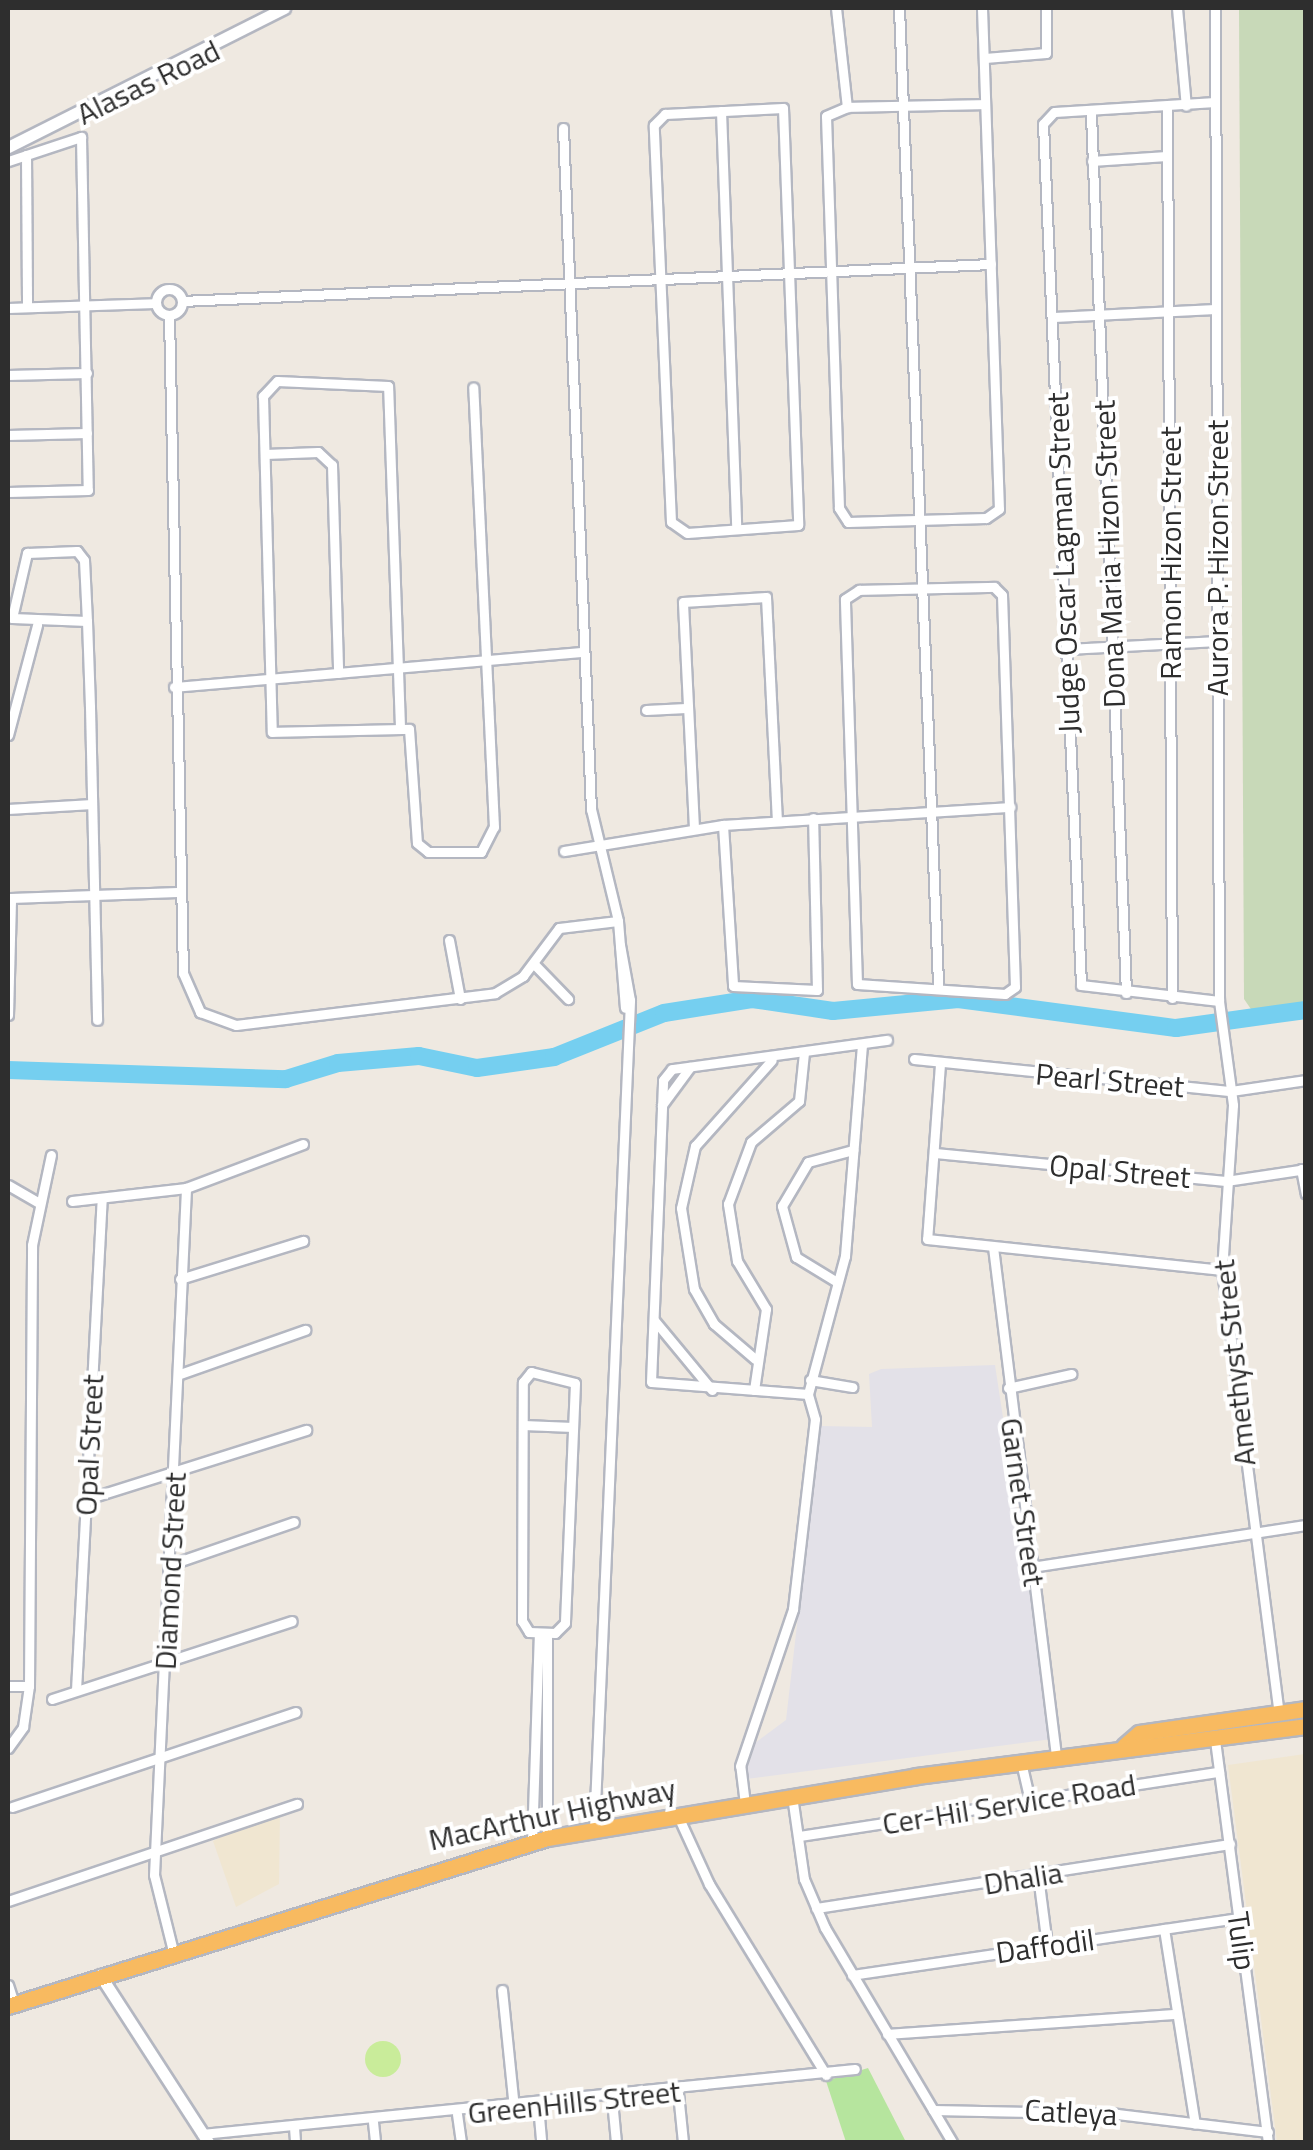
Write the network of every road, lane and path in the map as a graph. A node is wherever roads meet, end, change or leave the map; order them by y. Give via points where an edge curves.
1 (284, 8) edge
2 (836, 8) edge
3 (899, 8) edge
4 (982, 8) edge
5 (1046, 8) edge
6 (1178, 8) edge
7 (1215, 8) edge
8 (985, 58) junction
9 (1215, 102) junction
10 (985, 104) junction
11 (1186, 106) junction
12 (847, 107) junction
13 (903, 107) junction
14 (1167, 109) junction
15 (721, 112) junction
16 (1090, 114) junction
17 (563, 128) dead end
18 (8, 148) edge
19 (26, 155) junction
20 (1166, 156) junction
21 (8, 160) edge
22 (1092, 161) junction
23 (991, 264) junction
24 (911, 268) junction
25 (831, 273) junction
26 (789, 274) junction
27 (726, 277) junction
28 (664, 280) junction
29 (570, 283) junction
30 (182, 302) junction
31 (156, 303) junction
32 (84, 304) junction
33 (27, 306) junction
34 (8, 308) edge
35 (1216, 309) junction
36 (1170, 312) junction
37 (169, 315) junction
38 (1099, 316) junction
39 (1053, 317) junction
40 (87, 373) junction
41 (8, 375) edge
42 (473, 388) dead end
43 (87, 433) junction
44 (8, 435) edge
45 (266, 454) junction
46 (8, 492) edge
47 (916, 521) junction
48 (736, 529) junction
49 (836, 586) dead end
50 (922, 589) junction
51 (847, 594) junction
52 (87, 621) junction
53 (37, 625) junction
54 (1218, 642) junction
55 (1170, 643) junction
56 (1113, 646) junction
57 (1067, 648) junction
58 (583, 652) junction
59 (486, 661) junction
60 (398, 668) junction
61 (338, 673) junction
62 (270, 680) junction
63 (174, 687) junction
64 (686, 708) junction
65 (646, 710) dead end
66 (400, 728) junction
67 (8, 735) edge
68 (92, 804) junction
69 (1010, 807) junction
70 (8, 809) edge
71 (932, 810) junction
72 (852, 816) junction
73 (813, 818) junction
74 (777, 820) junction
75 (723, 825) junction
76 (694, 828) junction
77 (598, 842) junction
78 (564, 851) dead end
79 (180, 892) junction
80 (95, 894) junction
81 (9, 898) edge
82 (618, 921) junction
83 (449, 940) dead end
84 (534, 964) junction
85 (10, 975) edge
86 (938, 985) junction
87 (1126, 994) junction
88 (1172, 998) junction
89 (460, 999) junction
90 (568, 999) dead end
91 (1220, 1007) junction
92 (8, 1015) edge
93 (97, 1020) dead end
94 (887, 1040) dead end
95 (862, 1045) junction
96 (804, 1052) junction
97 (774, 1058) junction
98 (914, 1059) dead end
99 (940, 1064) junction
100 (690, 1067) junction
101 (1306, 1080) edge
102 (1232, 1091) junction
103 (661, 1106) junction
104 (303, 1144) dead end
105 (853, 1150) junction
106 (935, 1153) junction
107 (52, 1155) dead end
108 (1303, 1169) edge
109 (1226, 1181) junction
110 (8, 1184) edge
111 (186, 1188) junction
112 (1306, 1194) edge
113 (102, 1199) junction
114 (72, 1201) dead end
115 (38, 1202) junction
116 (656, 1206) junction
117 (681, 1208) junction
118 (303, 1241) dead end
119 (993, 1247) junction
120 (1222, 1270) junction
121 (180, 1279) junction
122 (838, 1282) junction
123 (653, 1318) junction
124 (304, 1330) dead end
125 (755, 1359) junction
126 (180, 1374) junction
127 (1071, 1374) dead end
128 (810, 1380) junction
129 (852, 1387) dead end
130 (1008, 1388) junction
131 (712, 1390) junction
132 (754, 1390) junction
133 (808, 1394) junction
134 (523, 1425) junction
135 (573, 1427) junction
136 (306, 1430) dead end
137 (175, 1470) junction
138 (86, 1499) junction
139 (294, 1522) dead end
140 (1306, 1525) edge
141 (1253, 1534) junction
142 (170, 1566) junction
143 (1031, 1567) junction
144 (292, 1620) dead end
145 (543, 1633) junction
146 (167, 1660) junction
147 (8, 1686) edge
148 (29, 1686) junction
149 (76, 1690) junction
150 (52, 1700) dead end
151 (1306, 1709) edge
152 (296, 1712) dead end
153 (1279, 1713) junction
154 (1306, 1726) edge
155 (1215, 1740) junction
156 (1124, 1746) junction
157 (8, 1748) edge
158 (1056, 1756) junction
159 (158, 1757) junction
160 (1021, 1762) junction
161 (1219, 1772) junction
162 (792, 1796) junction
163 (1030, 1800) junction
164 (297, 1804) dead end
165 (745, 1804) junction
166 (12, 1807) dead end
167 (677, 1814) junction
168 (594, 1829) junction
169 (798, 1836) junction
170 (539, 1840) junction
171 (1230, 1844) junction
172 (156, 1854) junction
173 (1038, 1876) junction
174 (8, 1901) edge
175 (816, 1908) junction
176 (1238, 1918) junction
177 (1164, 1929) junction
178 (1047, 1946) junction
179 (173, 1951) junction
180 (100, 1974) junction
181 (852, 1974) junction
182 (8, 1985) edge
183 (502, 1990) dead end
184 (10, 2005) edge
185 (1176, 2014) junction
186 (887, 2034) junction
187 (855, 2068) dead end
188 (826, 2075) junction
189 (678, 2093) junction
190 (612, 2100) junction
191 (538, 2106) junction
192 (514, 2108) junction
193 (934, 2110) junction
194 (457, 2114) junction
195 (372, 2122) junction
196 (1195, 2124) junction
197 (294, 2127) junction
198 (1268, 2137) edge
199 (205, 2138) edge
200 (295, 2142) edge
201 (375, 2142) edge
202 (461, 2142) edge
203 (542, 2142) edge
204 (616, 2142) edge
205 (682, 2142) edge
206 (952, 2142) edge

1 - 18 street, Alasas Road
2 - 12 street
3 - 13 street
4 - 8 street
5 - 8 street via 1046,53
6 - 11 street
7 - 9 street, Aurora P. Hizon Street
8 - 10 street
9 - 11 street
9 - 35 street, Aurora P. Hizon Street
10 - 13 street
10 - 23 street
11 - 14 street
12 - 13 street
12 - 25 street via 825,124
13 - 24 street
14 - 16 street
14 - 20 street, Ramon Hizon Street
15 - 26 street via 783,108
15 - 27 street
15 - 28 street via 665,114 654,125
16 - 22 street, Dona Maria Hizon Street
16 - 39 street, Judge Oscar Lagman Street via 1048,114 1044,134
17 - 29 street
19 - 21 street
19 - 32 street via 82,137
19 - 33 street
20 - 22 street
20 - 36 street, Ramon Hizon Street
22 - 38 street, Dona Maria Hizon Street
23 - 24 street
23 - 47 street via 1000,509 986,518
24 - 25 street
24 - 47 street
25 - 26 street
25 - 47 street via 841,516
26 - 27 street
26 - 48 street via 798,525
27 - 28 street
27 - 48 street
28 - 29 street
28 - 48 street via 672,522 686,532
29 - 30 street
29 - 58 street
30 - 31 street via 171,289
30 - 37 street
31 - 32 street
31 - 37 street
32 - 33 street
32 - 40 street
33 - 34 street
35 - 36 street
35 - 54 street, Aurora P. Hizon Street
36 - 38 street
36 - 55 street, Ramon Hizon Street
37 - 63 street
38 - 39 street
38 - 56 street, Dona Maria Hizon Street
39 - 57 street, Judge Oscar Lagman Street
40 - 41 street
40 - 43 street
42 - 59 street
43 - 44 street
43 - 46 street via 88,490
45 - 60 street via 264,396 272,381 388,386
45 - 61 street via 318,452 332,465
45 - 62 street
47 - 50 street
49 - 51 street
50 - 51 street
50 - 69 street via 994,587 1002,595
50 - 71 street
51 - 72 street
52 - 53 street
52 - 53 street via 80,552 36,551 20,565 10,612
52 - 68 street
53 - 67 street
54 - 55 street
54 - 91 street, Aurora P. Hizon Street
55 - 56 street
55 - 88 street, Ramon Hizon Street
56 - 57 street
56 - 87 street, Dona Maria Hizon Street
57 - 87 street, Judge Oscar Lagman Street via 1087,990
58 - 59 street
58 - 77 street
59 - 60 street
59 - 66 street via 494,827 486,850 420,846 412,733
60 - 61 street
60 - 66 street
61 - 62 street
62 - 63 street
62 - 66 street via 278,738
63 - 79 street
64 - 65 street
64 - 74 street via 682,602 766,597
64 - 76 street
68 - 70 street
68 - 80 street
69 - 71 street
69 - 86 street via 1015,987 1005,994
71 - 72 street
71 - 86 street
72 - 73 street
72 - 86 street via 857,984
73 - 74 street
73 - 75 street via 816,990 734,986
74 - 75 street
75 - 76 street
76 - 77 street
77 - 78 street
77 - 82 street
79 - 80 street
79 - 89 street via 188,993 219,1022
80 - 81 street
80 - 93 street
81 - 85 street
82 - 84 street via 559,928
82 - 168 street via 631,974 624,1008
83 - 89 street
84 - 89 street via 503,990
84 - 90 street
85 - 92 street
87 - 88 street
88 - 91 street
91 - 102 street, Amethyst Street
94 - 95 street
95 - 96 street
95 - 105 street
96 - 97 street
96 - 125 street via 800,1101 751,1142 731,1184 736,1261 766,1309
97 - 100 street
97 - 117 street via 696,1146
98 - 99 street, Pearl Street
99 - 102 street, Pearl Street
99 - 106 street
100 - 103 street
100 - 103 street via 668,1072
101 - 102 street, Pearl Street
102 - 109 street, Amethyst Street
103 - 116 street
104 - 111 street
105 - 122 street
105 - 122 street via 808,1162 782,1206 796,1257
106 - 109 street, Opal Street
106 - 119 street via 927,1239
107 - 115 street
108 - 109 street, Opal Street
108 - 112 street
109 - 120 street, Amethyst Street
110 - 115 street
111 - 113 street
111 - 121 street, Diamond Street
113 - 114 street
113 - 138 street, Opal Street
115 - 148 street
116 - 117 street
116 - 123 street
117 - 125 street via 694,1289 714,1324
118 - 121 street
119 - 120 street
119 - 130 street, Garnet Street
120 - 141 street, Amethyst Street
121 - 126 street, Diamond Street
122 - 128 street
123 - 131 street
123 - 131 street via 651,1382
124 - 126 street
125 - 132 street
126 - 137 street, Diamond Street
127 - 130 street
128 - 129 street
128 - 133 street
130 - 143 street, Garnet Street
131 - 132 street
132 - 133 street
133 - 165 street via 814,1419 793,1610 740,1766
134 - 135 street
134 - 135 street via 531,1372 572,1378
134 - 145 street via 522,1621
135 - 145 street via 565,1623
136 - 137 street
137 - 138 street
137 - 142 street, Diamond Street
138 - 149 street, Opal Street
139 - 142 street
140 - 141 street
141 - 143 street
141 - 153 street, Amethyst Street
142 - 146 street, Diamond Street
143 - 158 street, Garnet Street
144 - 146 street
145 - 170 street
146 - 149 street
146 - 159 street, Diamond Street
147 - 148 street
148 - 157 street via 22,1727
149 - 150 street
151 - 153 highway, MacArthur Highway
152 - 159 street
153 - 156 highway, MacArthur Highway via 1139,1733
154 - 155 highway, MacArthur Highway
155 - 156 highway, MacArthur Highway
155 - 161 street, Tulip
156 - 158 highway, MacArthur Highway
158 - 160 highway, MacArthur Highway
159 - 166 street
159 - 172 street, Diamond Street
160 - 162 highway, MacArthur Highway
160 - 163 street
161 - 163 street, Cer-Hil Service Road
161 - 171 street, Tulip
162 - 165 highway, MacArthur Highway
162 - 169 street
163 - 169 street, Cer-Hil Service Road
164 - 172 street
165 - 167 highway, MacArthur Highway
167 - 168 highway, MacArthur Highway
167 - 188 street via 709,1884
168 - 170 highway, MacArthur Highway
169 - 175 street
170 - 179 highway, MacArthur Highway
171 - 173 street, Dhalia
171 - 176 street, Tulip
172 - 174 street
172 - 179 street, Diamond Street via 154,1891
173 - 175 street, Dhalia
173 - 178 street
175 - 181 street
176 - 177 street, Daffodil
176 - 198 street, Tulip
177 - 178 street, Daffodil
177 - 185 street
178 - 181 street, Daffodil
179 - 180 highway, MacArthur Highway
180 - 184 highway, MacArthur Highway
180 - 199 street
181 - 186 street
182 - 184 street
183 - 192 street
185 - 186 street
185 - 196 street
186 - 193 street
187 - 188 street, GreenHills Street
188 - 189 street, GreenHills Street
189 - 190 street, GreenHills Street
189 - 205 street
190 - 191 street, GreenHills Street
190 - 204 street
191 - 192 street, GreenHills Street
191 - 203 street
192 - 194 street, GreenHills Street
193 - 196 street, Catleya
193 - 206 street
194 - 195 street, GreenHills Street
194 - 202 street
195 - 197 street, GreenHills Street
195 - 201 street
196 - 198 street, Catleya
197 - 199 street, GreenHills Street
197 - 200 street

